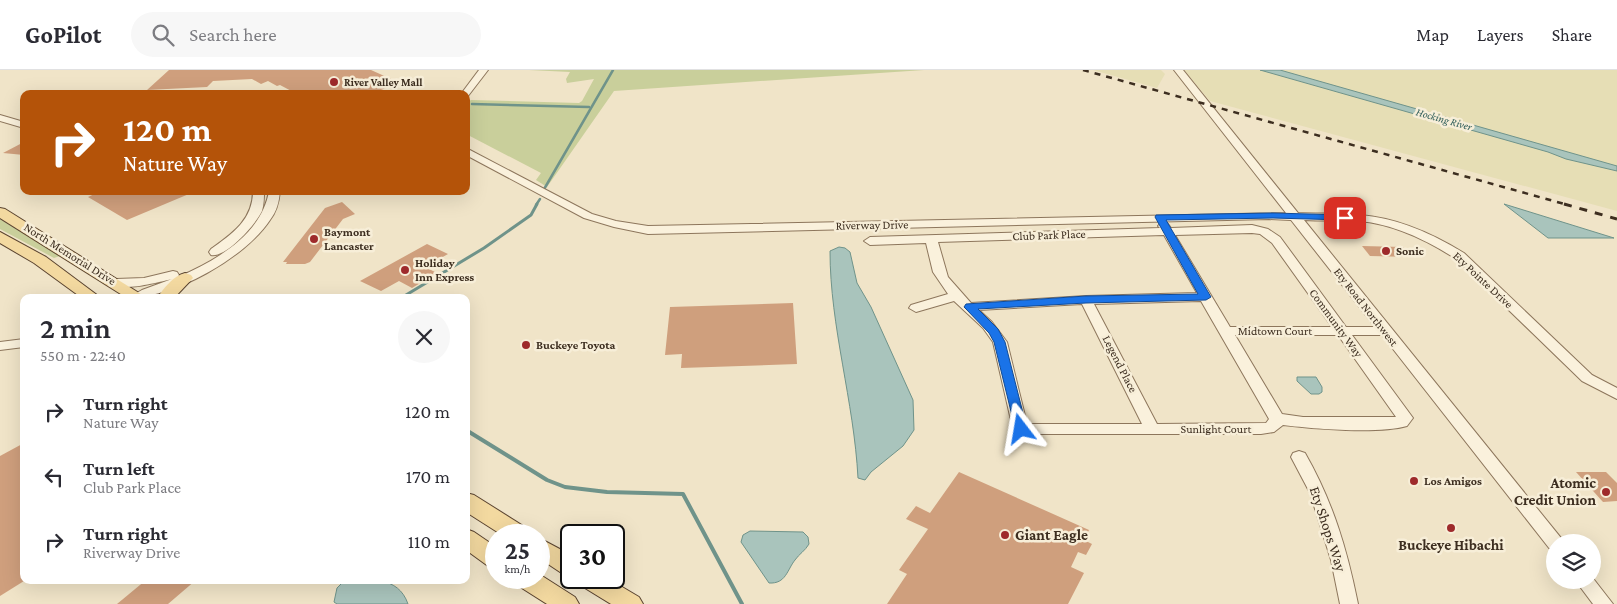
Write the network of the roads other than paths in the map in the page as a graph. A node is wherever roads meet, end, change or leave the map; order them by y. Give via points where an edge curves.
1 (484, 70) edge
2 (1178, 70) edge
3 (468, 90) edge
4 (0, 118) edge
5 (20, 124) edge
6 (470, 153) edge
7 (259, 195) edge
8 (274, 195) edge
9 (0, 212) edge
10 (1295, 216) junction
11 (1160, 217) junction
12 (1264, 231) joint
13 (1167, 232) junction
14 (0, 237) edge
15 (930, 239) junction
16 (870, 241) dead end
17 (179, 276) junction
18 (116, 283) junction
19 (87, 294) edge
20 (132, 294) edge
21 (143, 294) edge
22 (168, 294) edge
23 (956, 296) junction
24 (1206, 297) junction
25 (1086, 300) junction
26 (969, 307) junction
27 (916, 308) dead end
28 (1341, 330) junction
29 (1225, 331) junction
30 (1385, 331) junction
31 (20, 344) edge
32 (0, 346) edge
33 (1617, 394) edge
34 (1277, 419) junction
35 (1153, 430) junction
36 (1299, 458) dead end
37 (470, 504) edge
38 (470, 518) edge
39 (503, 524) edge
40 (485, 527) edge
41 (1548, 534) edge
42 (470, 541) edge
43 (485, 551) edge
44 (543, 589) edge
45 (606, 589) edge
46 (1592, 589) edge
47 (567, 604) edge
48 (631, 604) edge
49 (1349, 604) edge
50 (1604, 604) edge

1 - 3 street
2 - 10 street, Ety Road Northwest
4 - 5 street
6 - 11 street, Riverway Drive via 588,216 648,230
7 - 17 street via 256,210 240,231
8 - 17 street via 270,213 256,231 231,252
9 - 18 main road, North Memorial Drive
10 - 11 street, Riverway Drive
10 - 30 street, Ety Road Northwest
10 - 33 street, Ety Pointe Drive via 1367,219 1436,240 1460,256 1587,378
11 - 13 street
12 - 13 street, Club Park Place
12 - 28 street, Community Way via 1276,240
13 - 15 street, Club Park Place
13 - 24 street
14 - 19 main road, North Memorial Drive via 40,260
15 - 16 street, Club Park Place
15 - 23 street via 942,279
17 - 18 street
17 - 21 street
17 - 22 main road
18 - 20 main road, North Memorial Drive
23 - 26 street
23 - 27 street
24 - 25 street
24 - 29 street
25 - 26 street
25 - 35 street, Legend Place
26 - 35 street, Sunlight Court via 994,331 1000,342 1021,429
28 - 29 street, Midtown Court
28 - 30 street, Midtown Court
28 - 34 street, Community Way via 1404,418 1402,422
29 - 34 street
30 - 41 street, Ety Road Northwest
31 - 32 street
34 - 35 street, Sunlight Court via 1270,428 1261,429
36 - 49 street, Ety Shops Way via 1318,493 1340,560
37 - 39 main road
38 - 40 main road
42 - 43 main road
44 - 47 main road
45 - 48 main road
46 - 50 street

